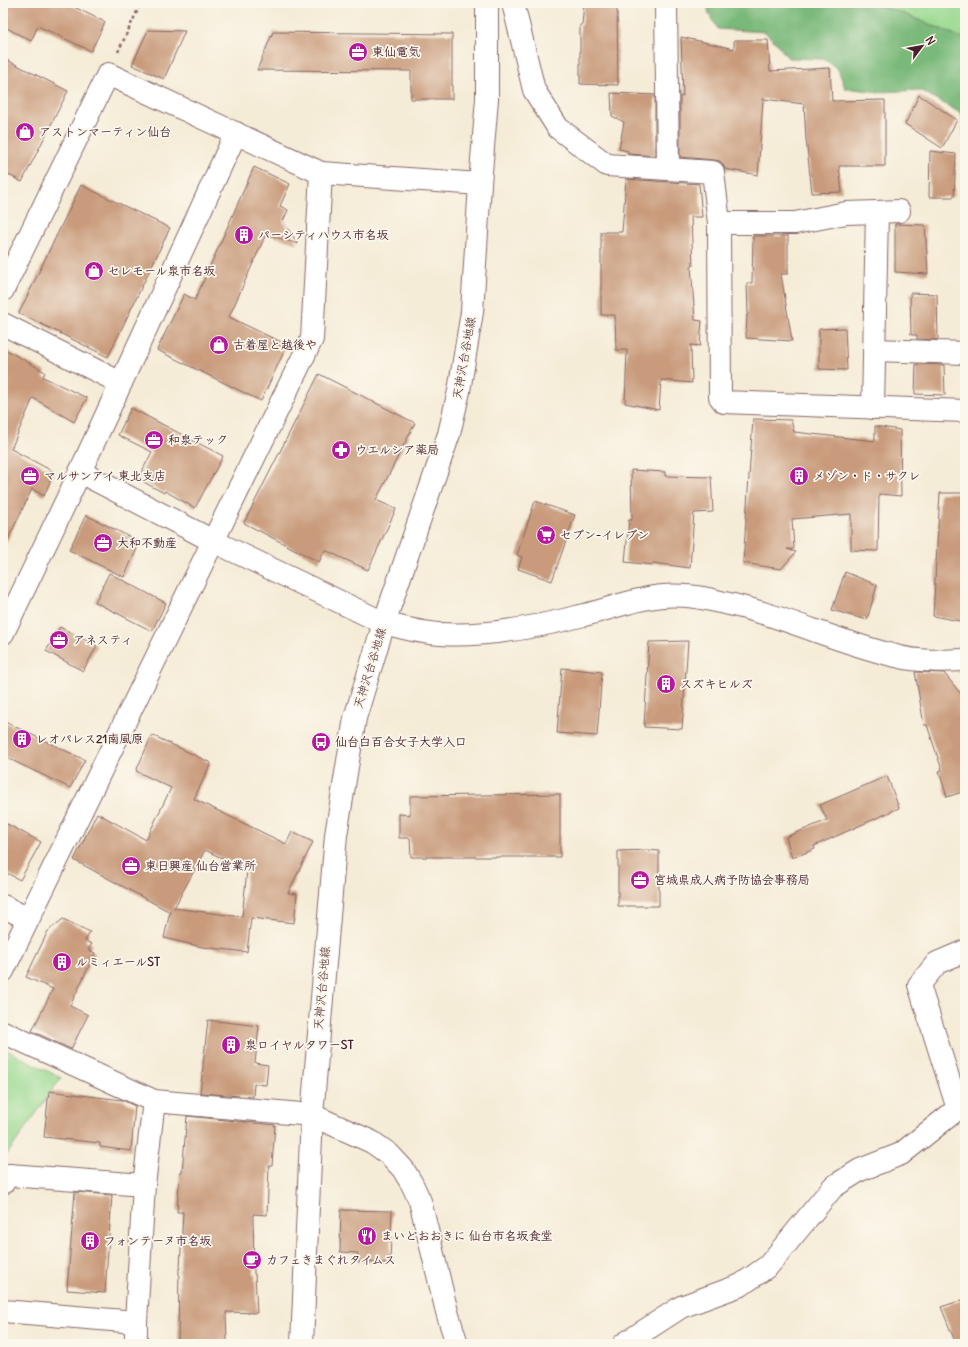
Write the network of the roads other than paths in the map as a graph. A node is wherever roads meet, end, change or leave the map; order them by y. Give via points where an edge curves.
1 (487, 3) edge
2 (513, 3) edge
3 (666, 3) edge
4 (236, 133) junction
5 (668, 168) junction
6 (321, 173) junction
7 (480, 184) junction
8 (899, 211) dead end
9 (877, 212) junction
10 (719, 223) junction
11 (3, 290) edge
12 (3, 324) edge
13 (874, 350) junction
14 (965, 353) edge
15 (121, 383) junction
16 (873, 408) junction
17 (965, 411) edge
18 (80, 472) junction
19 (213, 541) junction
20 (384, 623) junction
21 (3, 633) edge
22 (965, 660) edge
23 (3, 906) edge
24 (28, 919) junction
25 (965, 951) edge
26 (3, 971) edge
27 (3, 1032) edge
28 (154, 1101) junction
29 (962, 1106) edge
30 (312, 1115) junction
31 (3, 1184) edge
32 (144, 1185) junction
33 (3, 1311) edge
34 (136, 1322) junction
35 (136, 1344) edge
36 (302, 1344) edge
37 (457, 1344) edge
38 (624, 1344) edge

1 - 7 street, 天神沢台谷地線 via 487,99
2 - 5 street via 534,90 558,128 607,165
3 - 5 street
4 - 6 street
4 - 11 street via 108,74
4 - 15 street
5 - 10 street via 713,172
6 - 7 street
6 - 19 street via 312,339
7 - 20 street, 天神沢台谷地線 via 472,312 459,391 439,464
8 - 9 street
9 - 10 street via 846,213 795,223
9 - 13 street
10 - 16 street via 720,397 724,402
12 - 15 street
13 - 14 street
13 - 16 street
15 - 18 street
16 - 17 street
18 - 19 street
18 - 21 street
19 - 20 street
19 - 24 street
20 - 22 street via 409,630 440,634 474,634 568,619 663,596 697,597 771,615 844,642 897,657
20 - 30 street, 天神沢台谷地線 via 356,718 336,835
23 - 24 street
24 - 26 street
25 - 29 street via 937,963 919,985
27 - 28 street
28 - 30 street
28 - 32 street
29 - 38 street via 902,1154 860,1170 833,1187 768,1266 741,1285 681,1307
30 - 36 street, 天神沢台谷地線
30 - 37 street via 372,1142 389,1154 403,1169 420,1200
31 - 32 street via 9,1175
32 - 34 street
33 - 34 street
34 - 35 street

